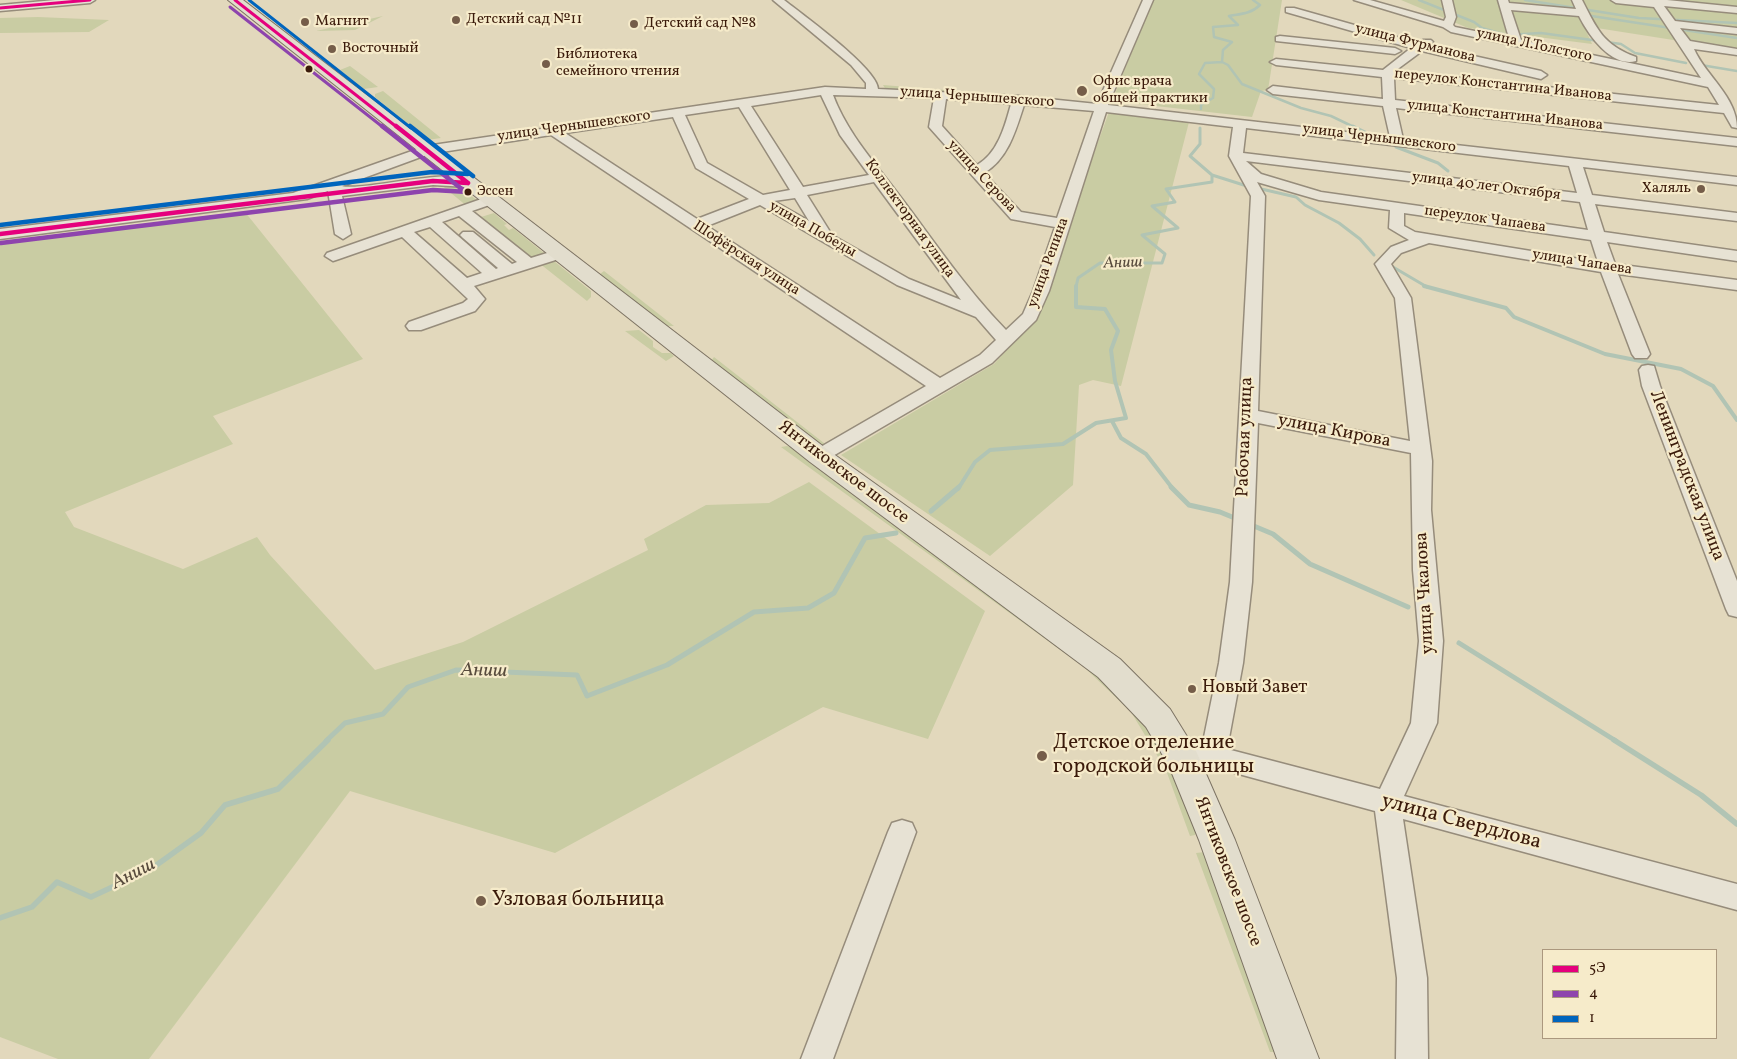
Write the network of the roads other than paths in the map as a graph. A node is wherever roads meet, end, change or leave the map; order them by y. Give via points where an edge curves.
1 (90, 0) edge
2 (235, 0) edge
3 (778, 0) edge
4 (1148, 0) edge
5 (1359, 0) edge
6 (1447, 0) edge
7 (1577, 0) edge
8 (1616, 0) edge
9 (1656, 2) edge
10 (1504, 3) edge
11 (0, 8) edge
12 (1290, 10) dead end
13 (1737, 10) edge
14 (1584, 13) junction
15 (1672, 24) junction
16 (1449, 27) junction
17 (1737, 30) edge
18 (1280, 40) dead end
19 (1516, 43) junction
20 (1686, 44) junction
21 (1415, 50) junction
22 (1737, 52) edge
23 (1276, 62) dead end
24 (1388, 74) junction
25 (1541, 75) dead end
26 (1710, 83) junction
27 (1273, 90) dead end
28 (825, 91) junction
29 (872, 92) junction
30 (941, 95) junction
31 (1020, 100) junction
32 (743, 103) junction
33 (1389, 103) junction
34 (1101, 108) junction
35 (1729, 110) junction
36 (677, 112) junction
37 (1240, 123) junction
38 (1737, 124) edge
39 (553, 131) junction
40 (1397, 141) junction
41 (1737, 142) edge
42 (426, 150) junction
43 (1238, 160) junction
44 (1574, 161) junction
45 (386, 164) junction
46 (976, 172) junction
47 (1385, 175) junction
48 (461, 177) junction
49 (878, 177) junction
50 (1737, 181) edge
51 (404, 184) junction
52 (336, 188) junction
53 (798, 192) junction
54 (490, 200) junction
55 (760, 200) junction
56 (1586, 200) junction
57 (1393, 207) junction
58 (1737, 218) edge
59 (1064, 224) junction
60 (696, 225) junction
61 (0, 234) edge
62 (343, 234) dead end
63 (1599, 237) junction
64 (1427, 239) junction
65 (828, 240) junction
66 (468, 245) junction
67 (560, 254) junction
68 (333, 256) dead end
69 (1737, 256) edge
70 (1608, 268) junction
71 (1737, 285) edge
72 (978, 313) junction
73 (415, 326) dead end
74 (1005, 339) junction
75 (939, 386) junction
76 (1247, 415) junction
77 (1421, 449) junction
78 (818, 456) junction
79 (1737, 609) edge
80 (1198, 758) junction
81 (1387, 803) junction
82 (902, 832) dead end
83 (1737, 896) edge
84 (817, 1059) edge
85 (1298, 1059) edge
86 (1412, 1059) edge

1 - 11 street
2 - 42 main road, Янтиковское шоссе
3 - 29 street via 855,63 872,83
4 - 34 street, улица Репина
5 - 16 street, улица Л.Толстого
6 - 16 street via 1451,17
7 - 14 street
8 - 9 street
9 - 13 street
9 - 15 street
10 - 14 street
10 - 19 street
12 - 21 street, улица Фурманова
14 - 26 street via 1600,43 1618,54
15 - 17 street
15 - 20 street
16 - 19 street, улица Л.Толстого
16 - 21 street
18 - 21 street
19 - 26 street, улица Л.Толстого
20 - 22 street
20 - 26 street via 1694,62
21 - 24 street
21 - 25 street, улица Фурманова
23 - 24 street, переулок Константина Иванова
24 - 33 street
24 - 35 street, переулок Константина Иванова
26 - 35 street
27 - 33 street, улица Константина Иванова
28 - 29 street, улица Чернышевского
28 - 32 street, улица Чернышевского
28 - 49 street, Коллекторная улица via 832,113
29 - 30 street, улица Чернышевского
30 - 31 street, улица Чернышевского
30 - 46 street, улица Серова via 935,127
31 - 34 street, улица Чернышевского
31 - 46 street via 1008,134 991,164
32 - 36 street, улица Чернышевского
32 - 53 street
33 - 40 street
33 - 41 street, улица Константина Иванова
34 - 37 street, улица Чернышевского
34 - 59 street, улица Репина
35 - 38 street
36 - 39 street, улица Чернышевского
36 - 55 street, улица Победы via 701,165
37 - 40 street, улица Чернышевского
37 - 43 street
39 - 42 street, улица Чернышевского
39 - 60 street, Шофёрская улица
40 - 44 street, улица Чернышевского
42 - 45 street, улица Чернышевского
42 - 48 main road, Янтиковское шоссе
43 - 47 street, улица 40 лет Октября
43 - 57 street, переулок Чапаева via 1256,177 1318,196
43 - 76 street, Рабочая улица via 1258,196
44 - 50 street, улица Чернышевского
44 - 56 street, Ленинградская улица
45 - 51 street via 390,176
45 - 52 street, улица Чернышевского
46 - 59 street, улица Серова via 1016,216
47 - 56 street, улица 40 лет Октября
47 - 57 street
48 - 51 street
48 - 54 main road, Янтиковское шоссе
49 - 53 street
49 - 72 street, Коллекторная улица
51 - 52 street
52 - 61 street
52 - 62 street
53 - 55 street
53 - 65 street
54 - 66 street
54 - 67 main road, Янтиковское шоссе
55 - 60 street
55 - 65 street, улица Победы
56 - 58 street, улица 40 лет Октября
56 - 63 street, Ленинградская улица
57 - 63 street, переулок Чапаева
57 - 64 street, улица Чапаева via 1396,228 1411,236
59 - 74 street, улица Репина via 1030,316
60 - 75 street, Шофёрская улица
63 - 69 street, переулок Чапаева
63 - 70 street, Ленинградская улица
64 - 70 street, улица Чапаева
64 - 77 street, улица Чкалова via 1396,250 1383,264 1403,298
65 - 72 street, улица Победы via 903,282
66 - 67 street
66 - 68 street
66 - 73 street via 476,299 468,307
67 - 78 main road, Янтиковское шоссе
70 - 71 street, улица Чапаева
70 - 79 street, Ленинградская улица via 1696,509
72 - 74 street, Коллекторная улица
74 - 75 street, улица Репина via 986,359
75 - 78 street, улица Репина
76 - 77 street, улица Кирова
76 - 80 street, Рабочая улица via 1241,582 1231,663
77 - 81 street, улица Чкалова via 1424,570 1431,641 1424,723
78 - 80 main road, Янтиковское шоссе via 1109,668
80 - 81 street, улица Свердлова
80 - 85 main road, Янтиковское шоссе via 1217,840
81 - 83 street, улица Свердлова
81 - 86 street via 1412,978
82 - 84 street

